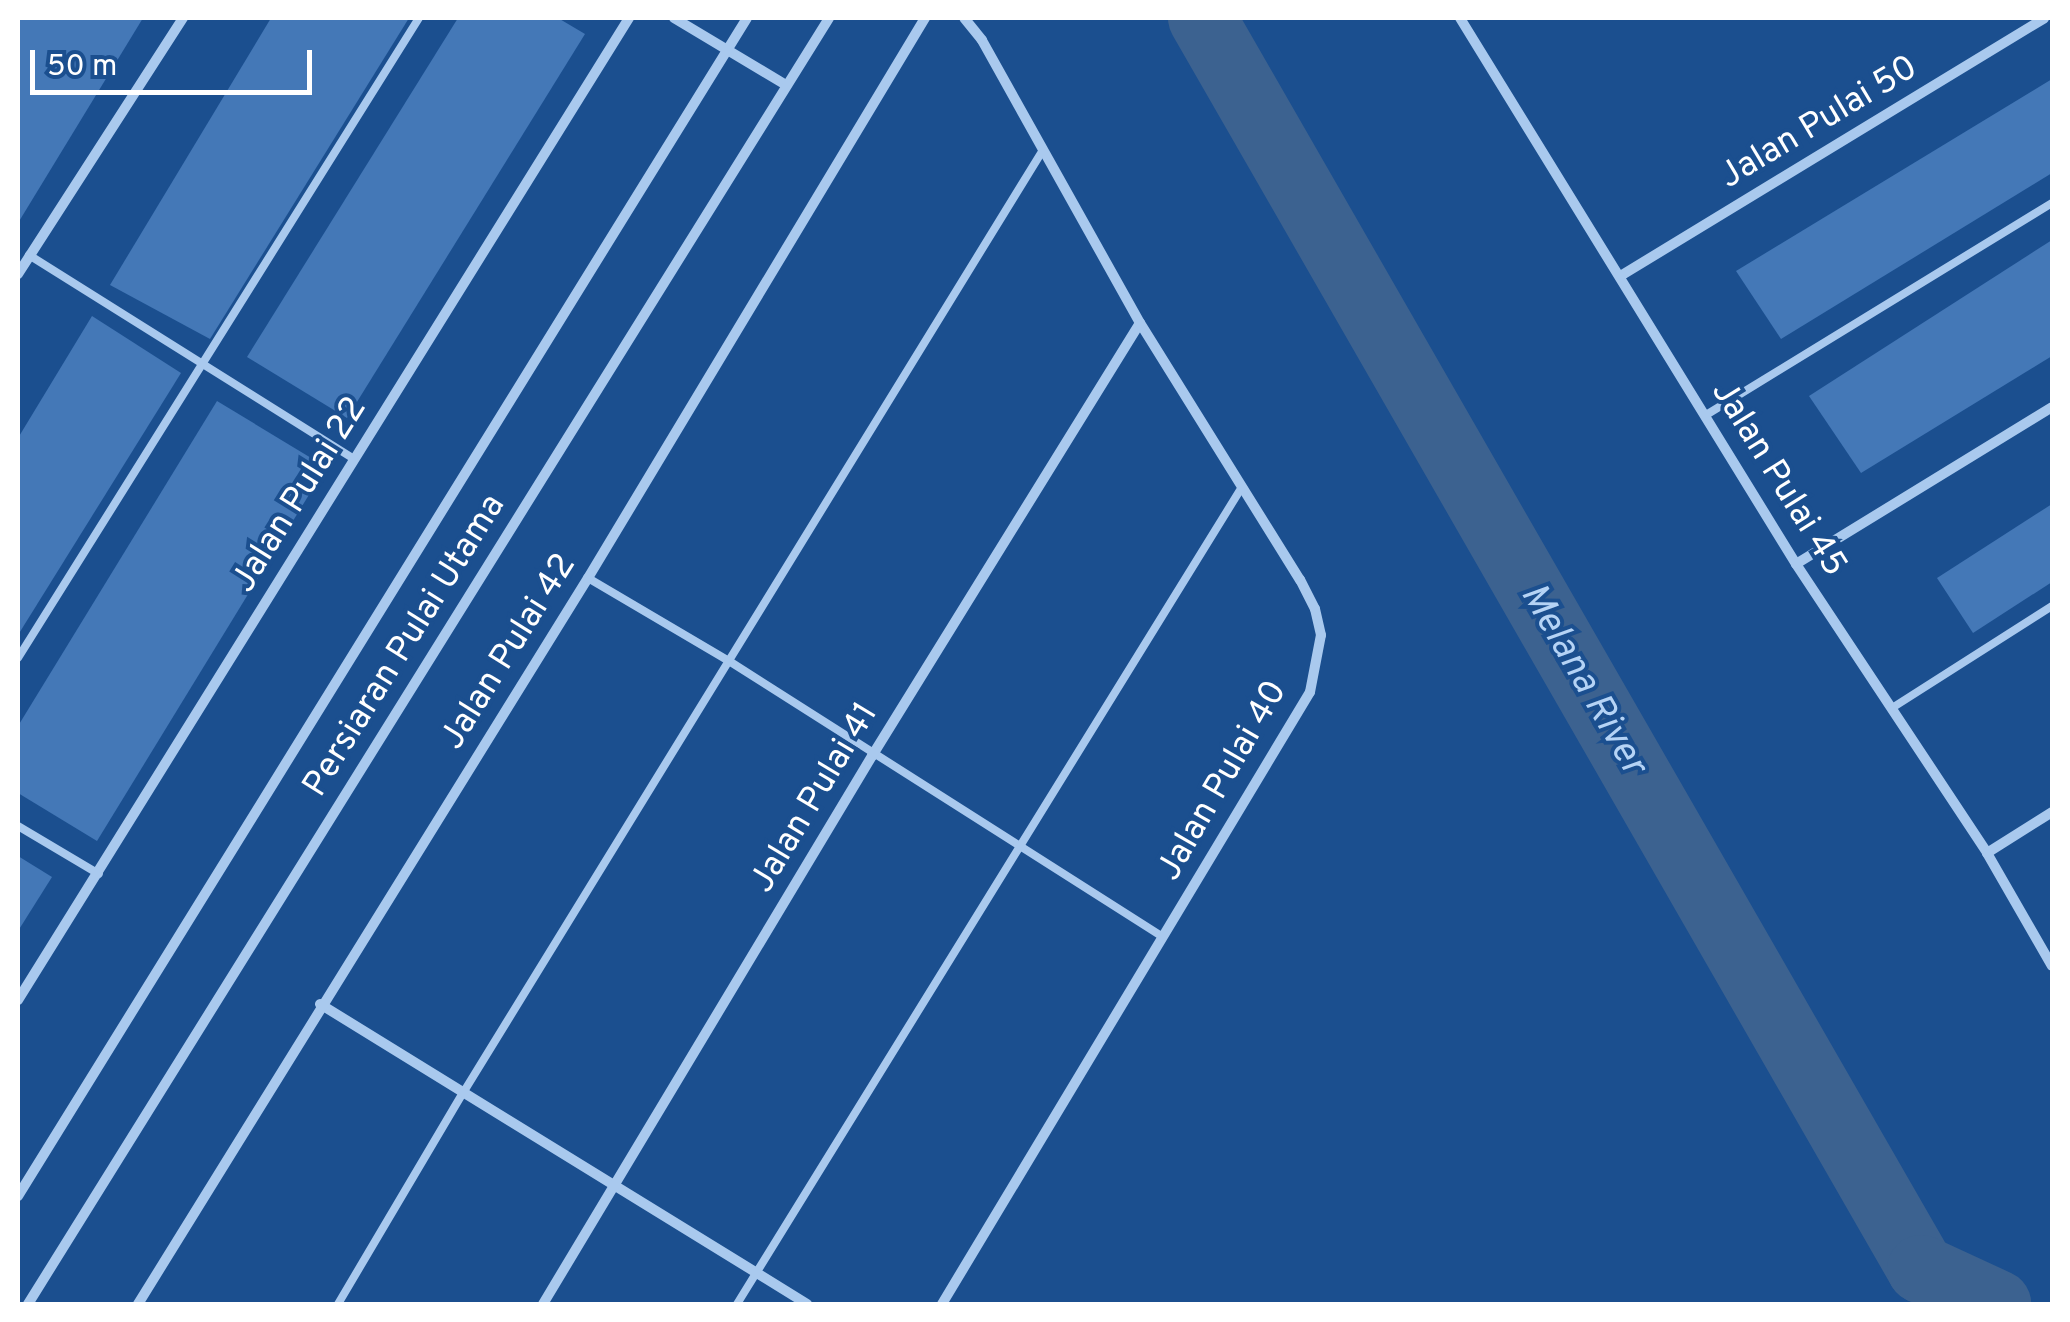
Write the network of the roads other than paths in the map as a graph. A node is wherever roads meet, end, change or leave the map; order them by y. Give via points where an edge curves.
1 (183, 18) edge
2 (419, 18) edge
3 (628, 18) edge
4 (674, 18) edge
5 (747, 18) edge
6 (829, 18) edge
7 (964, 18) edge
8 (1460, 18) edge
9 (2044, 18) edge
10 (921, 21) edge
11 (727, 49) junction
12 (786, 85) junction
13 (1044, 150) junction
14 (2052, 203) edge
15 (29, 255) junction
16 (18, 274) edge
17 (1622, 275) junction
18 (1140, 323) junction
19 (202, 364) junction
20 (2052, 407) edge
21 (1706, 415) junction
22 (354, 459) junction
23 (1242, 487) junction
24 (1796, 564) junction
25 (588, 578) junction
26 (2052, 606) edge
27 (18, 658) edge
28 (729, 661) junction
29 (1892, 708) junction
30 (872, 756) junction
31 (2052, 812) edge
32 (18, 826) edge
33 (1020, 847) junction
34 (1988, 852) junction
35 (99, 874) junction
36 (1163, 937) junction
37 (2052, 966) edge
38 (18, 1000) edge
39 (320, 1004) junction
40 (464, 1092) junction
41 (615, 1186) junction
42 (18, 1196) edge
43 (756, 1273) junction
44 (28, 1304) edge
45 (138, 1304) edge
46 (338, 1304) edge
47 (542, 1304) edge
48 (737, 1304) edge
49 (806, 1304) edge
50 (942, 1304) edge

1 - 15 street
2 - 19 lane
3 - 22 street, Jalan Pulai 22
4 - 11 street
5 - 11 street, Persiaran Pulai Utama
6 - 12 street, Persiaran Pulai Utama
7 - 13 street, Jalan Pulai 40
8 - 17 street, Jalan Pulai 45
9 - 17 street, Jalan Pulai 50
10 - 25 street, Jalan Pulai 42
11 - 12 street
11 - 42 street, Persiaran Pulai Utama
12 - 44 street, Persiaran Pulai Utama
13 - 18 street, Jalan Pulai 40
13 - 28 lane
14 - 21 lane
15 - 16 street
15 - 19 lane
17 - 21 street, Jalan Pulai 45
18 - 23 street, Jalan Pulai 40
18 - 30 street, Jalan Pulai 41
19 - 22 lane
19 - 27 lane
20 - 24 street
21 - 24 street, Jalan Pulai 45
22 - 35 street, Jalan Pulai 22
23 - 33 lane
23 - 36 street, Jalan Pulai 40 via 1300,580 1322,635 1310,692
24 - 29 street, Jalan Pulai 45
25 - 28 lane
25 - 39 street, Jalan Pulai 42
26 - 29 lane
28 - 30 lane
28 - 40 lane
29 - 34 street, Jalan Pulai 45
30 - 33 lane
30 - 41 street, Jalan Pulai 41
31 - 34 street
32 - 35 lane
33 - 36 lane
33 - 43 lane
34 - 37 street, Jalan Pulai 45
35 - 38 street, Jalan Pulai 22
36 - 50 street, Jalan Pulai 40
39 - 40 street
39 - 45 street, Jalan Pulai 42
40 - 41 street
40 - 46 lane
41 - 43 street
41 - 47 street, Jalan Pulai 41
43 - 48 lane
43 - 49 street

